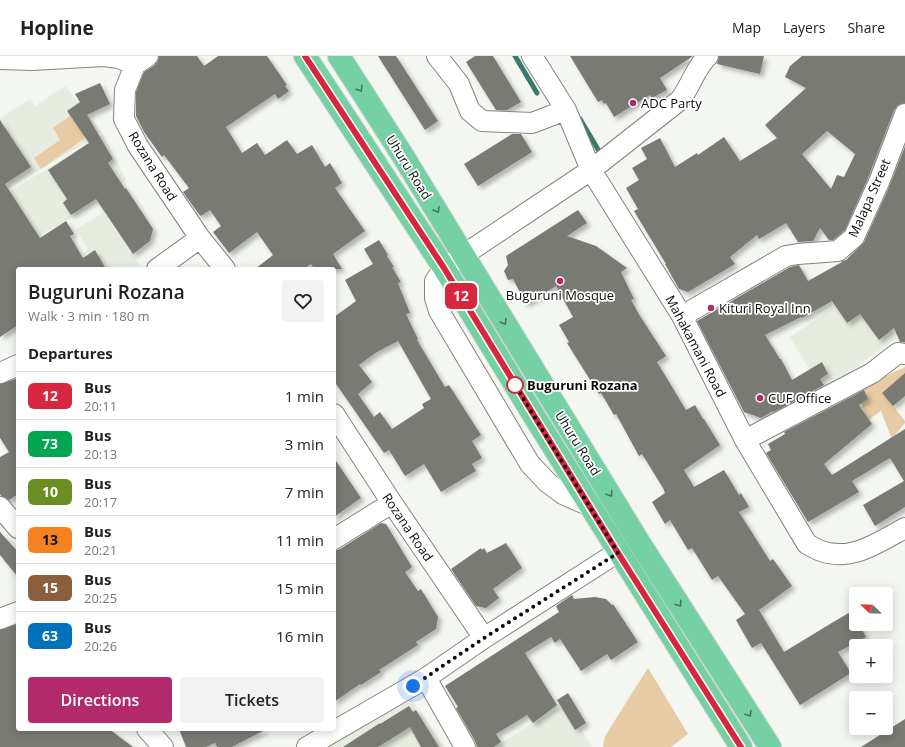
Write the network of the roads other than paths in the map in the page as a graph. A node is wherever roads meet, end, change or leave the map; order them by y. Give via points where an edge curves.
1 (305, 56) edge
2 (339, 56) edge
3 (532, 56) edge
4 (708, 56) edge
5 (440, 57) edge
6 (0, 59) edge
7 (141, 60) edge
8 (566, 110) junction
9 (905, 114) edge
10 (591, 170) junction
11 (200, 238) junction
12 (464, 256) junction
13 (161, 267) edge
14 (223, 267) edge
15 (444, 268) junction
16 (682, 316) junction
17 (905, 354) edge
18 (16, 366) edge
19 (0, 373) edge
20 (336, 417) edge
21 (745, 440) junction
22 (392, 503) junction
23 (8, 507) edge
24 (16, 524) edge
25 (905, 528) edge
26 (336, 538) edge
27 (637, 539) junction
28 (618, 553) junction
29 (16, 613) edge
30 (0, 619) edge
31 (484, 638) junction
32 (426, 678) junction
33 (336, 730) edge
34 (149, 731) edge
35 (335, 731) edge
36 (163, 747) edge
37 (307, 747) edge
38 (465, 747) edge
39 (741, 747) edge
40 (770, 747) edge

1 - 15 main road, Uhuru Road
2 -> 12 main road, Uhuru Road
3 - 8 street, Mahakamani Road
4 - 10 street via 694,74 689,88 680,100
5 - 8 street via 459,84 470,111 482,121 532,123
6 - 7 street via 103,56
7 - 11 street, Rozana Road via 125,90 124,119 138,146
8 - 10 street, Mahakamani Road
9 - 16 street, Malapa Street via 879,182 854,237 849,242 838,251 786,256
10 - 12 street
10 - 16 street, Mahakamani Road
11 - 13 street
11 - 14 street, Rozana Road
12 - 15 street
12 -> 27 main road, Uhuru Road
15 - 28 main road, Uhuru Road
16 - 21 street, Mahakamani Road
17 - 21 street via 898,353 872,373
18 - 19 street
20 - 22 street, Rozana Road
21 - 25 street, Mahakamani Road via 807,544 821,551 850,554 869,548
22 - 26 street
22 - 31 street, Rozana Road
23 - 24 street
27 - 28 street
27 -> 40 main road, Uhuru Road
28 - 31 street
28 - 39 main road, Uhuru Road
29 - 30 street
31 - 32 street
32 - 33 street
32 - 38 street
34 - 36 street
35 - 37 street

